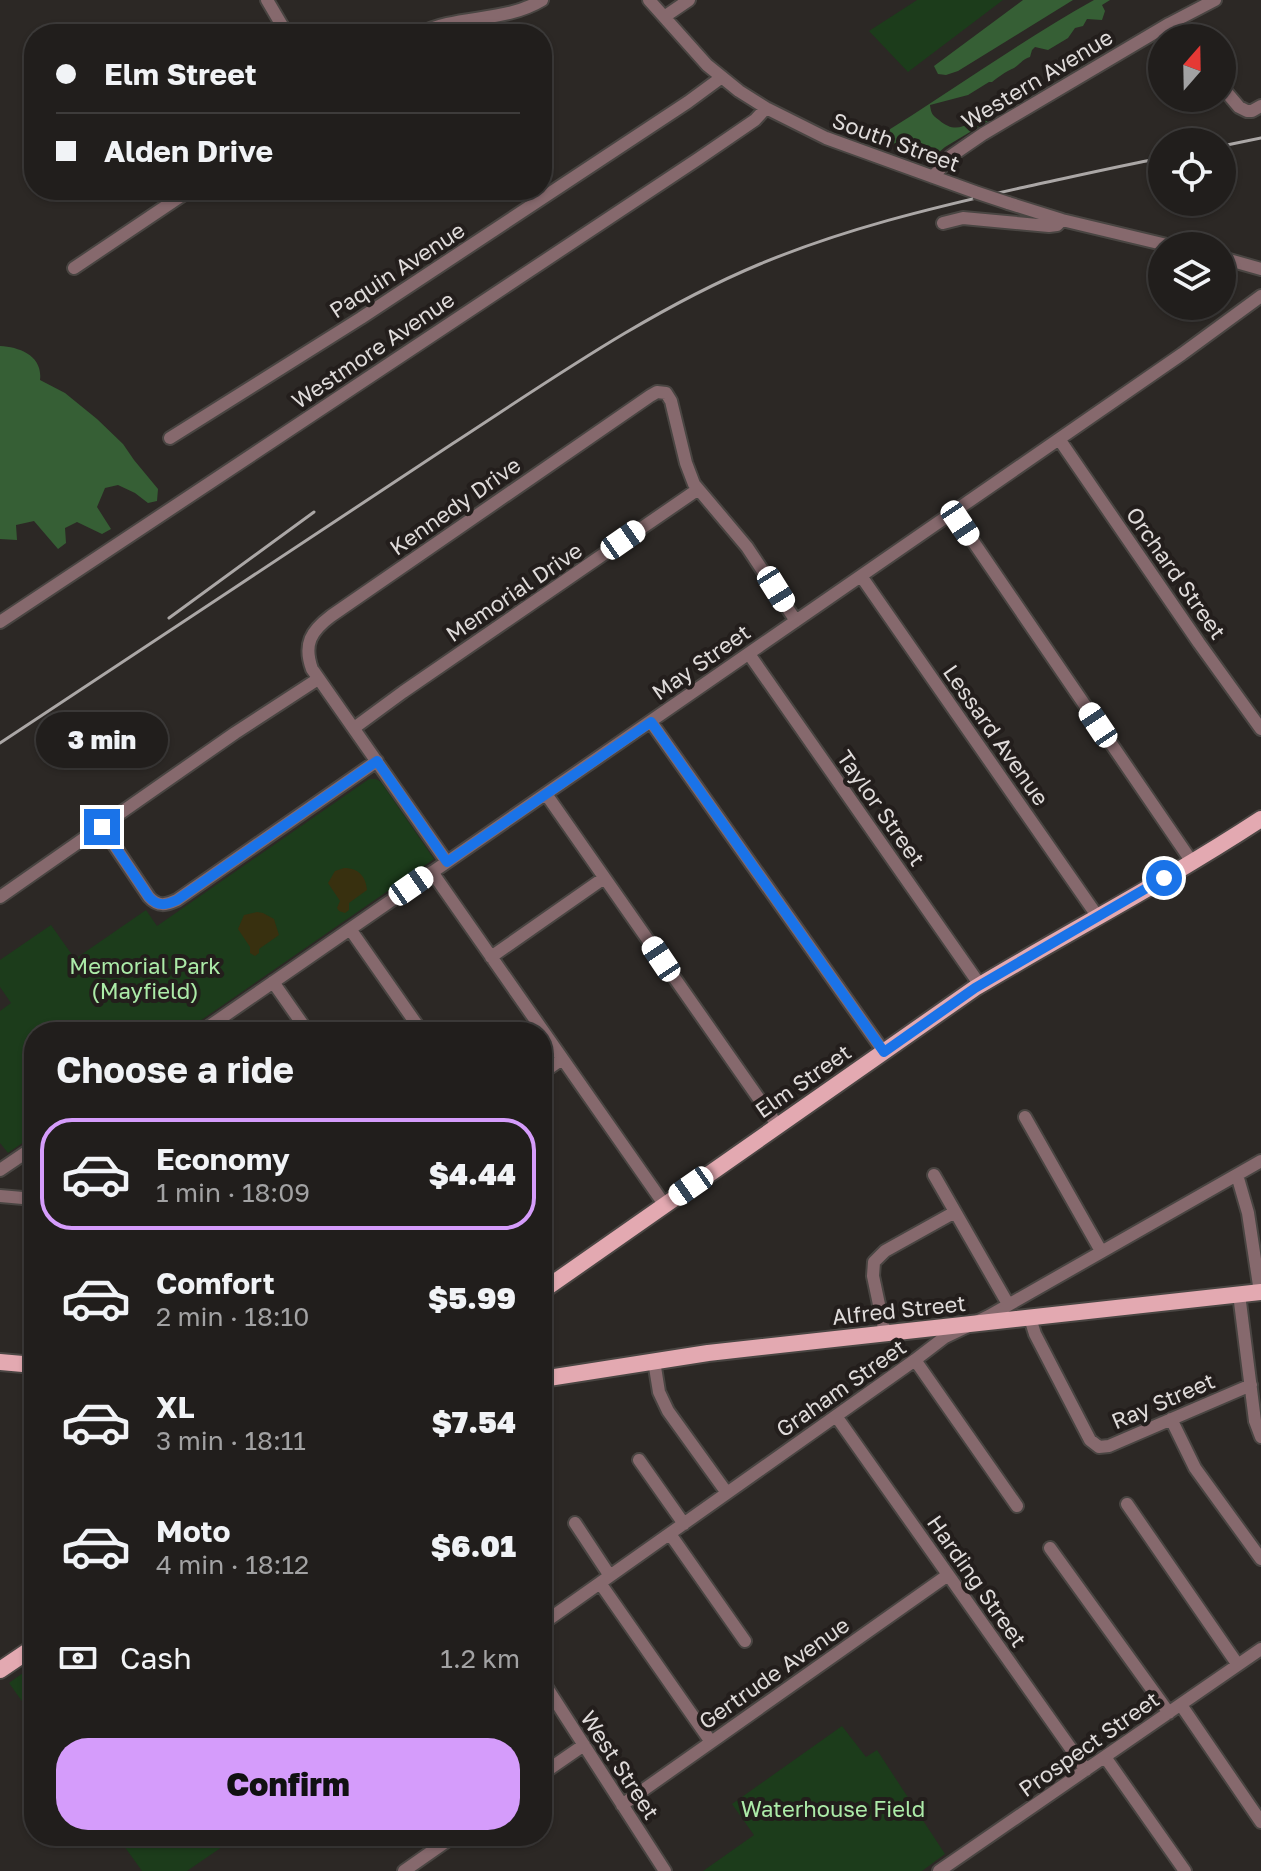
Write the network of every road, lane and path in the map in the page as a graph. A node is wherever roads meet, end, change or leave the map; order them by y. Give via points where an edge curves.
1 (267, 0) edge
2 (542, 0) edge
3 (649, 0) edge
4 (689, 0) edge
5 (1215, 0) edge
6 (664, 17) junction
7 (281, 24) edge
8 (444, 24) edge
9 (1169, 24) edge
10 (1148, 36) edge
11 (722, 77) junction
12 (1236, 103) edge
13 (1261, 106) edge
14 (766, 108) junction
15 (933, 177) junction
16 (552, 192) edge
17 (175, 200) edge
18 (540, 200) edge
19 (1062, 220) junction
20 (943, 223) dead end
21 (1148, 241) edge
22 (1236, 262) edge
23 (74, 268) dead end
24 (1261, 269) edge
25 (1261, 296) edge
26 (170, 438) dead end
27 (1059, 439) junction
28 (697, 490) junction
29 (953, 512) junction
30 (861, 576) junction
31 (796, 621) junction
32 (0, 622) edge
33 (749, 654) junction
34 (314, 681) junction
35 (651, 722) junction
36 (354, 728) junction
37 (1261, 729) edge
38 (377, 761) junction
39 (546, 794) junction
40 (1261, 819) edge
41 (102, 827) junction
42 (447, 862) junction
43 (1192, 862) junction
44 (432, 872) junction
45 (604, 878) junction
46 (0, 897) edge
47 (1098, 917) junction
48 (350, 929) junction
49 (491, 957) junction
50 (273, 982) junction
51 (980, 985) junction
52 (215, 1022) edge
53 (301, 1022) edge
54 (415, 1022) edge
55 (536, 1022) edge
56 (552, 1045) edge
57 (884, 1052) junction
58 (562, 1059) junction
59 (552, 1066) edge
60 (1025, 1117) dead end
61 (778, 1126) junction
62 (24, 1154) edge
63 (1261, 1161) edge
64 (0, 1170) edge
65 (934, 1175) dead end
66 (1237, 1175) junction
67 (0, 1196) edge
68 (24, 1198) edge
69 (664, 1204) junction
70 (955, 1212) junction
71 (1101, 1251) junction
72 (552, 1284) edge
73 (1261, 1292) edge
74 (1239, 1294) junction
75 (1008, 1304) junction
76 (1030, 1318) junction
77 (970, 1324) junction
78 (885, 1333) junction
79 (915, 1360) junction
80 (654, 1361) junction
81 (0, 1362) edge
82 (24, 1364) edge
83 (552, 1377) edge
84 (1251, 1385) junction
85 (836, 1416) junction
86 (1171, 1419) junction
87 (1261, 1437) edge
88 (639, 1460) dead end
89 (727, 1493) junction
90 (1127, 1504) dead end
91 (1017, 1506) dead end
92 (575, 1523) dead end
93 (684, 1524) junction
94 (670, 1534) junction
95 (1050, 1548) dead end
96 (1261, 1559) edge
97 (948, 1575) junction
98 (605, 1580) junction
99 (552, 1617) edge
100 (745, 1641) dead end
101 (1260, 1653) edge
102 (24, 1654) edge
103 (1238, 1665) junction
104 (0, 1670) edge
105 (552, 1695) edge
106 (1181, 1705) junction
107 (1169, 1713) junction
108 (711, 1742) junction
109 (584, 1745) junction
110 (1105, 1757) junction
111 (552, 1767) edge
112 (1086, 1770) junction
113 (622, 1805) junction
114 (1261, 1822) edge
115 (440, 1846) edge
116 (959, 1858) junction
117 (404, 1871) edge
118 (665, 1871) edge
119 (939, 1871) edge
120 (968, 1871) edge
121 (1185, 1871) edge

1 - 7 street
2 - 8 street via 516,11
3 - 6 street, South Street
4 - 6 street
5 - 9 street, Western Avenue
6 - 11 street, South Street
10 - 15 street, Western Avenue via 974,139
11 - 14 street, South Street
11 - 16 street, Paquin Avenue
12 - 13 street via 1252,111
14 - 15 street, South Street via 798,126
14 - 32 street, Westmore Avenue via 711,150
15 - 19 street, South Street, bridge
17 - 23 street
18 - 26 street, Paquin Avenue
19 - 20 street via 1049,226 963,218
19 - 21 street, South Street
22 - 24 street
25 - 27 street, May Street
27 - 29 street, May Street
27 - 37 street, Orchard Street
28 - 31 street via 747,547
28 - 34 street, Kennedy Drive via 671,401 657,392 324,621 308,647
28 - 36 street, Memorial Drive
29 - 30 street, May Street
29 - 43 street
30 - 31 street, May Street
30 - 47 street, Lessard Avenue
31 - 33 street, May Street
33 - 35 street, May Street
33 - 51 street, Taylor Street
34 - 36 street
34 - 41 street
35 - 39 street, May Street
35 - 57 street
36 - 38 street
38 - 41 street via 167,904 149,897
38 - 42 street
39 - 42 street, May Street
39 - 45 street
40 - 43 main road, Elm Street
41 - 46 street
42 - 44 street, May Street
43 - 47 main road, Elm Street
44 - 48 street, May Street
44 - 49 street
45 - 49 street
45 - 61 street
47 - 51 main road, Elm Street
48 - 50 street, May Street
48 - 54 street
49 - 55 street
50 - 52 street, May Street
50 - 53 street
51 - 57 main road, Elm Street
56 - 58 street
57 - 61 main road, Elm Street
58 - 59 street
58 - 69 street
60 - 71 street
61 - 69 main road, Elm Street
62 - 64 street
63 - 66 street, Graham Street
65 - 70 street
66 - 71 street, Graham Street
66 - 73 street
67 - 68 street
69 - 72 main road, Elm Street
70 - 75 street
70 - 78 street via 874,1262
71 - 75 street, Graham Street
73 - 74 main road, Alfred Street
74 - 76 main road, Alfred Street
74 - 84 street, Ray Street
75 - 77 street, Graham Street
76 - 77 main road, Alfred Street
76 - 86 street, Ray Street via 1093,1444 1106,1447
77 - 78 main road, Alfred Street
77 - 79 street, Graham Street
78 - 80 main road, Alfred Street
79 - 85 street, Graham Street
79 - 91 street
80 - 83 main road, Alfred Street
80 - 89 street via 668,1411
81 - 82 main road
84 - 86 street, Ray Street
84 - 87 street
85 - 89 street, Graham Street
85 - 97 street, Harding Street
86 - 96 street via 1195,1468
88 - 93 street
89 - 93 street, Graham Street
90 - 103 street
92 - 98 street
93 - 94 street, Graham Street
94 - 98 street, Graham Street
94 - 100 street
95 - 107 street
97 - 108 street, Gertrude Avenue
97 - 112 street, Harding Street
98 - 99 street, Graham Street
98 - 108 street
101 - 103 street, Prospect Street
102 - 104 main road
103 - 106 street, Prospect Street
105 - 109 street, West Street
106 - 107 street, Prospect Street
106 - 114 street
107 - 110 street, Prospect Street
108 - 113 street, Gertrude Avenue
109 - 111 street
109 - 113 street, West Street
110 - 112 street, Prospect Street
110 - 121 street
112 - 116 street, Prospect Street
113 - 118 street, West Street
115 - 117 street
116 - 119 street, Prospect Street
116 - 120 street

